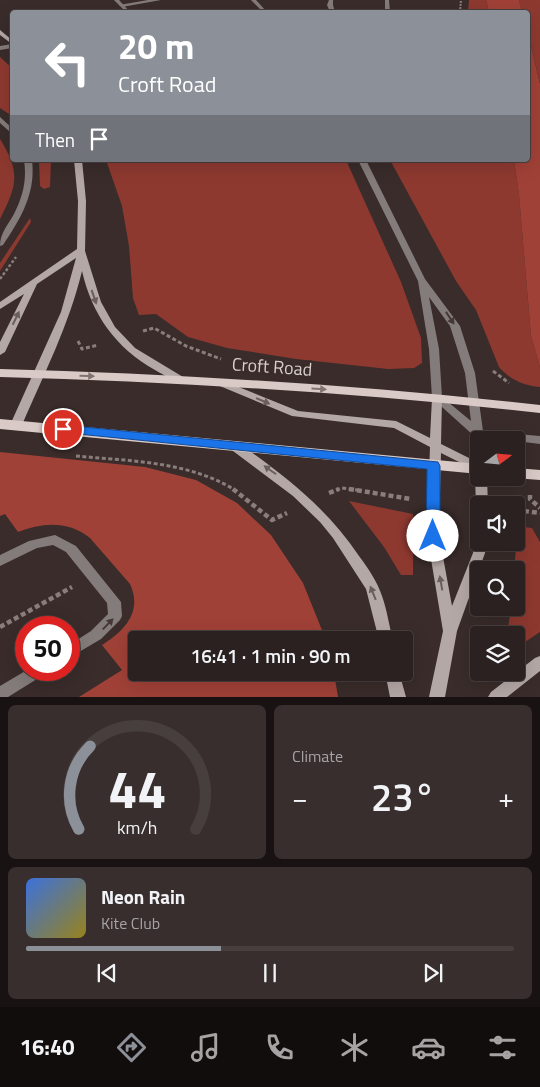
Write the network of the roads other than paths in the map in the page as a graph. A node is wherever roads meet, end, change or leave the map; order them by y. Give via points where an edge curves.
1 (116, 0) edge
2 (159, 0) edge
3 (253, 0) edge
4 (122, 5) junction
5 (126, 10) edge
6 (263, 10) edge
7 (0, 32) edge
8 (10, 42) edge
9 (0, 120) edge
10 (10, 129) edge
11 (28, 162) edge
12 (78, 162) edge
13 (363, 162) edge
14 (0, 243) edge
15 (81, 250) junction
16 (421, 279) junction
17 (33, 283) junction
18 (0, 306) edge
19 (0, 352) edge
20 (0, 374) edge
21 (38, 374) junction
22 (183, 380) junction
23 (218, 382) junction
24 (437, 398) junction
25 (475, 402) junction
26 (540, 409) edge
27 (0, 424) edge
28 (16, 425) junction
29 (473, 431) edge
30 (478, 431) edge
31 (525, 439) edge
32 (540, 440) edge
33 (233, 445) junction
34 (434, 446) junction
35 (470, 464) edge
36 (434, 466) junction
37 (470, 468) edge
38 (525, 474) edge
39 (540, 475) edge
40 (480, 551) edge
41 (0, 561) edge
42 (384, 631) edge
43 (450, 631) junction
44 (80, 645) edge
45 (540, 662) edge
46 (22, 681) edge
47 (394, 681) edge
48 (0, 694) edge
49 (398, 697) edge
50 (437, 697) edge
51 (496, 697) edge

1 - 4 street
2 - 4 street
3 - 6 street
4 - 5 street
7 - 8 main road
9 - 10 street
11 - 14 street via 27,195
12 - 15 main road via 82,184
13 - 16 street
15 - 17 main road
15 - 21 main road via 74,285
15 -> 22 main road via 96,304 103,317 132,352
16 - 24 street via 434,349
16 -> 25 street via 455,326
17 - 18 main road
19 -> 17 main road
20 - 21 main road, Croft Road
21 -> 22 main road, Croft Road
21 - 28 main road
22 - 23 main road, Croft Road
23 -> 24 main road, Croft Road
23 -> 34 main road via 296,414 393,424
24 - 25 main road, Croft Road
24 - 29 street
24 - 34 main road
25 - 26 main road, Croft Road
25 - 30 street
27 - 28 main road
28 - 33 main road
31 - 32 street
33 - 36 main road
42 -> 33 main road via 368,580 338,535 310,502
34 - 35 main road
34 - 36 main road
36 - 37 main road
43 -> 36 main road via 433,536
38 - 39 main road
40 - 43 main road
44 -> 41 street via 115,616 114,602 71,549 55,540 34,544
43 - 50 main road
45 - 51 main road
46 - 48 street
47 - 49 main road

